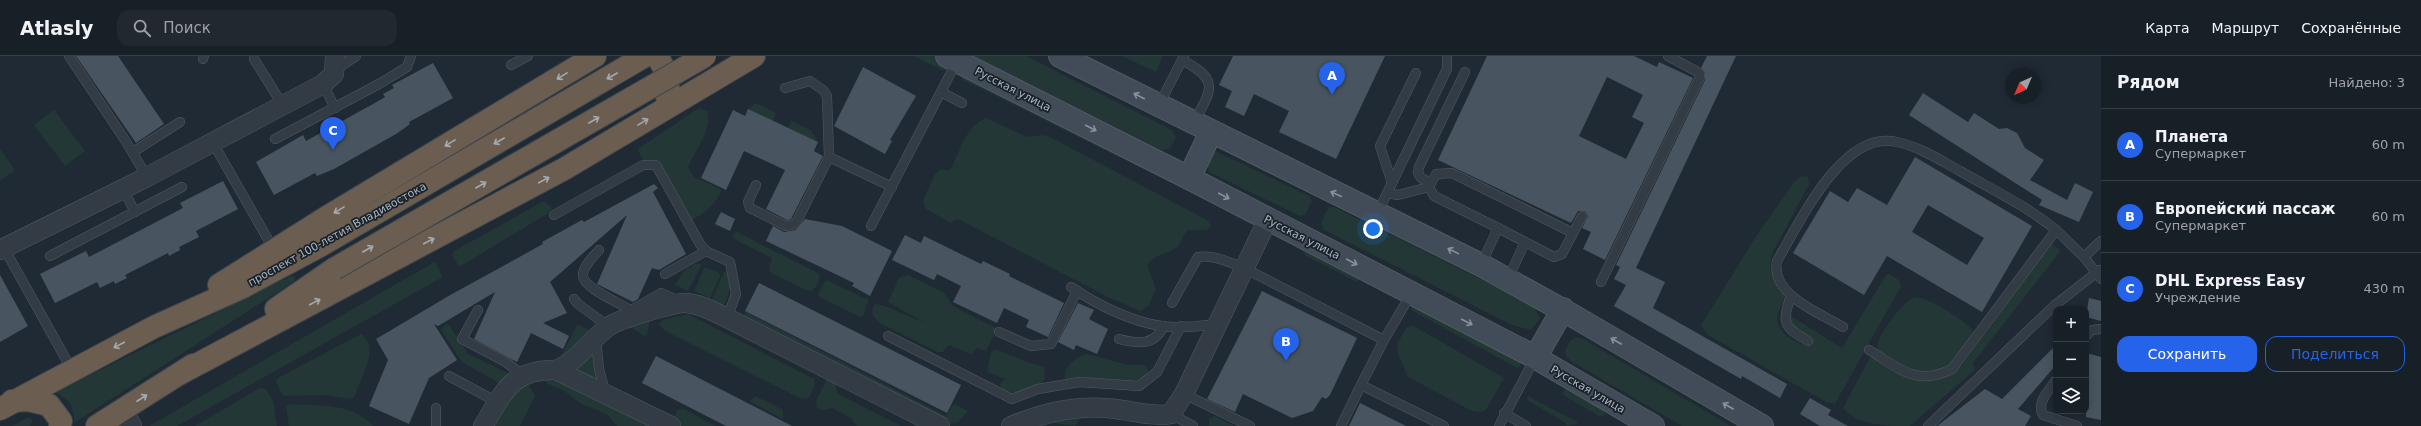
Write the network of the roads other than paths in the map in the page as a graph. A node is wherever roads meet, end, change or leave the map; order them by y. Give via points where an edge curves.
1 (69, 56) edge
2 (356, 56) edge
3 (411, 56) edge
4 (528, 56) edge
5 (595, 56) edge
6 (645, 56) edge
7 (656, 56) edge
8 (705, 56) edge
9 (754, 56) edge
10 (1060, 56) edge
11 (1447, 56) edge
12 (1668, 56) edge
13 (952, 58) edge
14 (1183, 58) edge
15 (254, 59) dead end
16 (335, 63) edge
17 (511, 65) dead end
18 (1465, 72) dead end
19 (1416, 73) dead end
20 (323, 84) junction
21 (785, 88) dead end
22 (941, 92) junction
23 (962, 103) dead end
24 (282, 104) junction
25 (1159, 106) junction
26 (335, 108) junction
27 (662, 111) junction
28 (180, 122) dead end
29 (1202, 128) junction
30 (275, 139) dead end
31 (213, 142) junction
32 (133, 152) junction
33 (829, 156) junction
34 (147, 177) junction
35 (1189, 178) junction
36 (1392, 183) junction
37 (756, 185) dead end
38 (1430, 185) junction
39 (182, 187) dead end
40 (892, 187) junction
41 (123, 189) junction
42 (1387, 193) junction
43 (135, 212) junction
44 (1376, 214) junction
45 (554, 215) dead end
46 (1582, 216) dead end
47 (1268, 219) junction
48 (872, 226) dead end
49 (1498, 228) junction
50 (2056, 230) junction
51 (1573, 234) junction
52 (2101, 241) edge
53 (1525, 242) junction
54 (2, 249) edge
55 (274, 250) junction
56 (599, 250) dead end
57 (706, 251) junction
58 (50, 256) dead end
59 (2084, 257) junction
60 (1481, 264) junction
61 (1244, 268) junction
62 (665, 274) dead end
63 (2099, 274) edge
64 (1508, 279) junction
65 (1601, 282) dead end
66 (1411, 294) junction
67 (1791, 296) junction
68 (574, 299) dead end
69 (1172, 303) dead end
70 (2057, 306) edge
71 (478, 310) dead end
72 (1562, 310) junction
73 (2053, 310) edge
74 (635, 312) junction
75 (726, 318) junction
76 (1217, 324) junction
77 (1164, 326) junction
78 (1181, 326) junction
79 (154, 327) junction
80 (1843, 327) dead end
81 (2101, 329) edge
82 (602, 332) junction
83 (999, 332) dead end
84 (2089, 333) edge
85 (888, 336) dead end
86 (1119, 339) dead end
87 (1384, 340) junction
88 (1808, 341) dead end
89 (1869, 350) dead end
90 (1535, 358) junction
91 (72, 370) junction
92 (556, 370) junction
93 (181, 373) junction
94 (522, 375) junction
95 (450, 376) dead end
96 (2053, 384) edge
97 (1361, 385) junction
98 (605, 392) junction
99 (1184, 394) junction
100 (497, 402) junction
101 (6, 405) edge
102 (436, 408) dead end
103 (1504, 413) junction
104 (1171, 414) junction
105 (127, 418) edge
106 (1631, 421) edge
107 (60, 426) edge
108 (97, 426) edge
109 (436, 426) edge
110 (483, 426) edge
111 (671, 426) edge
112 (940, 426) edge
113 (1010, 426) edge
114 (1193, 426) edge
115 (1250, 426) edge
116 (1341, 426) edge
117 (1444, 426) edge
118 (1499, 426) edge
119 (1526, 426) edge
120 (1652, 426) edge
121 (1762, 426) edge
122 (1928, 426) edge
123 (2077, 426) edge

1 - 32 lane
2 - 16 lane
3 - 26 lane via 407,67
4 - 17 lane
5 -> 55 highway
6 -> 79 highway, проспект 100-летия Владивостока via 318,247 243,287
7 - 27 highway via 663,64 669,90
93 -> 8 highway, bridge via 334,269
9 - 27 highway
25 -> 10 main road
11 - 36 lane via 1447,69
12 - 65 lane via 1696,71 1700,77
13 - 22 lane
13 -> 35 main road, Русская улица
14 - 25 lane
14 - 29 lane via 1200,69 1209,82
15 - 24 lane
16 - 20 street via 332,78
18 - 38 lane via 1419,167 1418,173 1421,178
19 - 36 lane via 1380,146
20 - 24 street
20 - 26 lane
21 - 33 lane via 810,81 824,90 827,96
22 - 23 lane
22 - 40 lane
24 - 31 street
25 - 29 main road
26 - 30 lane
93 -> 27 highway via 564,169
28 - 32 lane
29 - 35 main road
44 -> 29 main road
31 - 34 street
31 - 55 lane
32 - 34 lane
33 - 37 lane via 798,219 791,226 786,226 750,208 748,202
33 - 40 lane
34 - 41 street
35 -> 47 main road, Русская улица
36 - 42 lane
38 - 42 lane via 1398,195
38 - 49 lane via 1434,196
38 - 51 lane via 1436,174 1452,173
39 - 43 lane
40 - 48 lane
41 - 43 lane
41 - 54 street
42 - 44 lane
43 - 58 lane
60 -> 44 main road
45 - 57 lane via 643,165 652,163 658,167
46 - 51 lane
47 - 61 street
47 -> 66 main road, Русская улица
49 - 53 lane
49 - 60 lane
50 - 59 lane
50 - 67 lane via 2038,215 1923,151 1895,142 1879,142 1850,155 1834,171 1816,195 1777,261 1777,277
50 - 89 lane via 1952,369 1930,378 1912,375
51 - 53 lane via 1562,254 1554,257
52 - 59 lane
53 - 64 lane
54 - 91 lane
55 - 79 highway
56 - 74 lane via 585,268 585,281 592,288
57 - 62 lane
57 - 75 lane via 730,262 736,294
59 - 63 lane
60 - 64 main road
61 - 69 lane via 1226,260 1198,257
61 - 76 street
61 - 87 lane
63 - 70 lane
64 - 72 main road
66 - 87 lane
66 -> 90 main road, Русская улица
67 - 80 lane
67 - 88 lane via 1784,314 1786,322 1794,333
68 - 82 lane
71 - 94 lane via 462,339 510,365
72 - 90 main road
121 -> 72 main road
73 - 122 lane
74 - 75 street via 683,303 699,305
74 - 82 street
75 - 112 street
76 - 78 lane
76 - 99 street
77 - 78 lane
77 - 83 lane via 1126,316 1074,289 1051,344 1032,346
77 - 86 lane via 1156,338 1150,340 1134,343
78 - 85 lane via 1157,372 1139,386 1079,382 1038,389 1012,399
79 -> 91 highway, проспект 100-летия Владивостока
81 - 84 lane
82 - 92 street via 567,364
82 - 98 lane via 599,369
87 - 97 lane
90 - 103 lane
90 - 106 main road, Русская улица
91 - 101 highway, проспект 100-летия Владивостока
92 - 94 street via 534,371
92 - 98 street
105 -> 93 highway
94 - 100 street via 505,389
95 - 100 lane
96 - 123 lane via 2040,404 2040,409 2043,414
97 - 116 lane
97 - 117 lane
98 - 111 street
99 - 104 street
99 - 115 lane
100 - 110 street
101 - 107 highway via 28,400 49,405 61,421
102 - 109 lane
103 - 118 lane
103 - 119 lane
104 - 113 street via 1077,407 1042,414
104 - 114 lane
105 - 108 highway
106 - 120 main road, Русская улица

